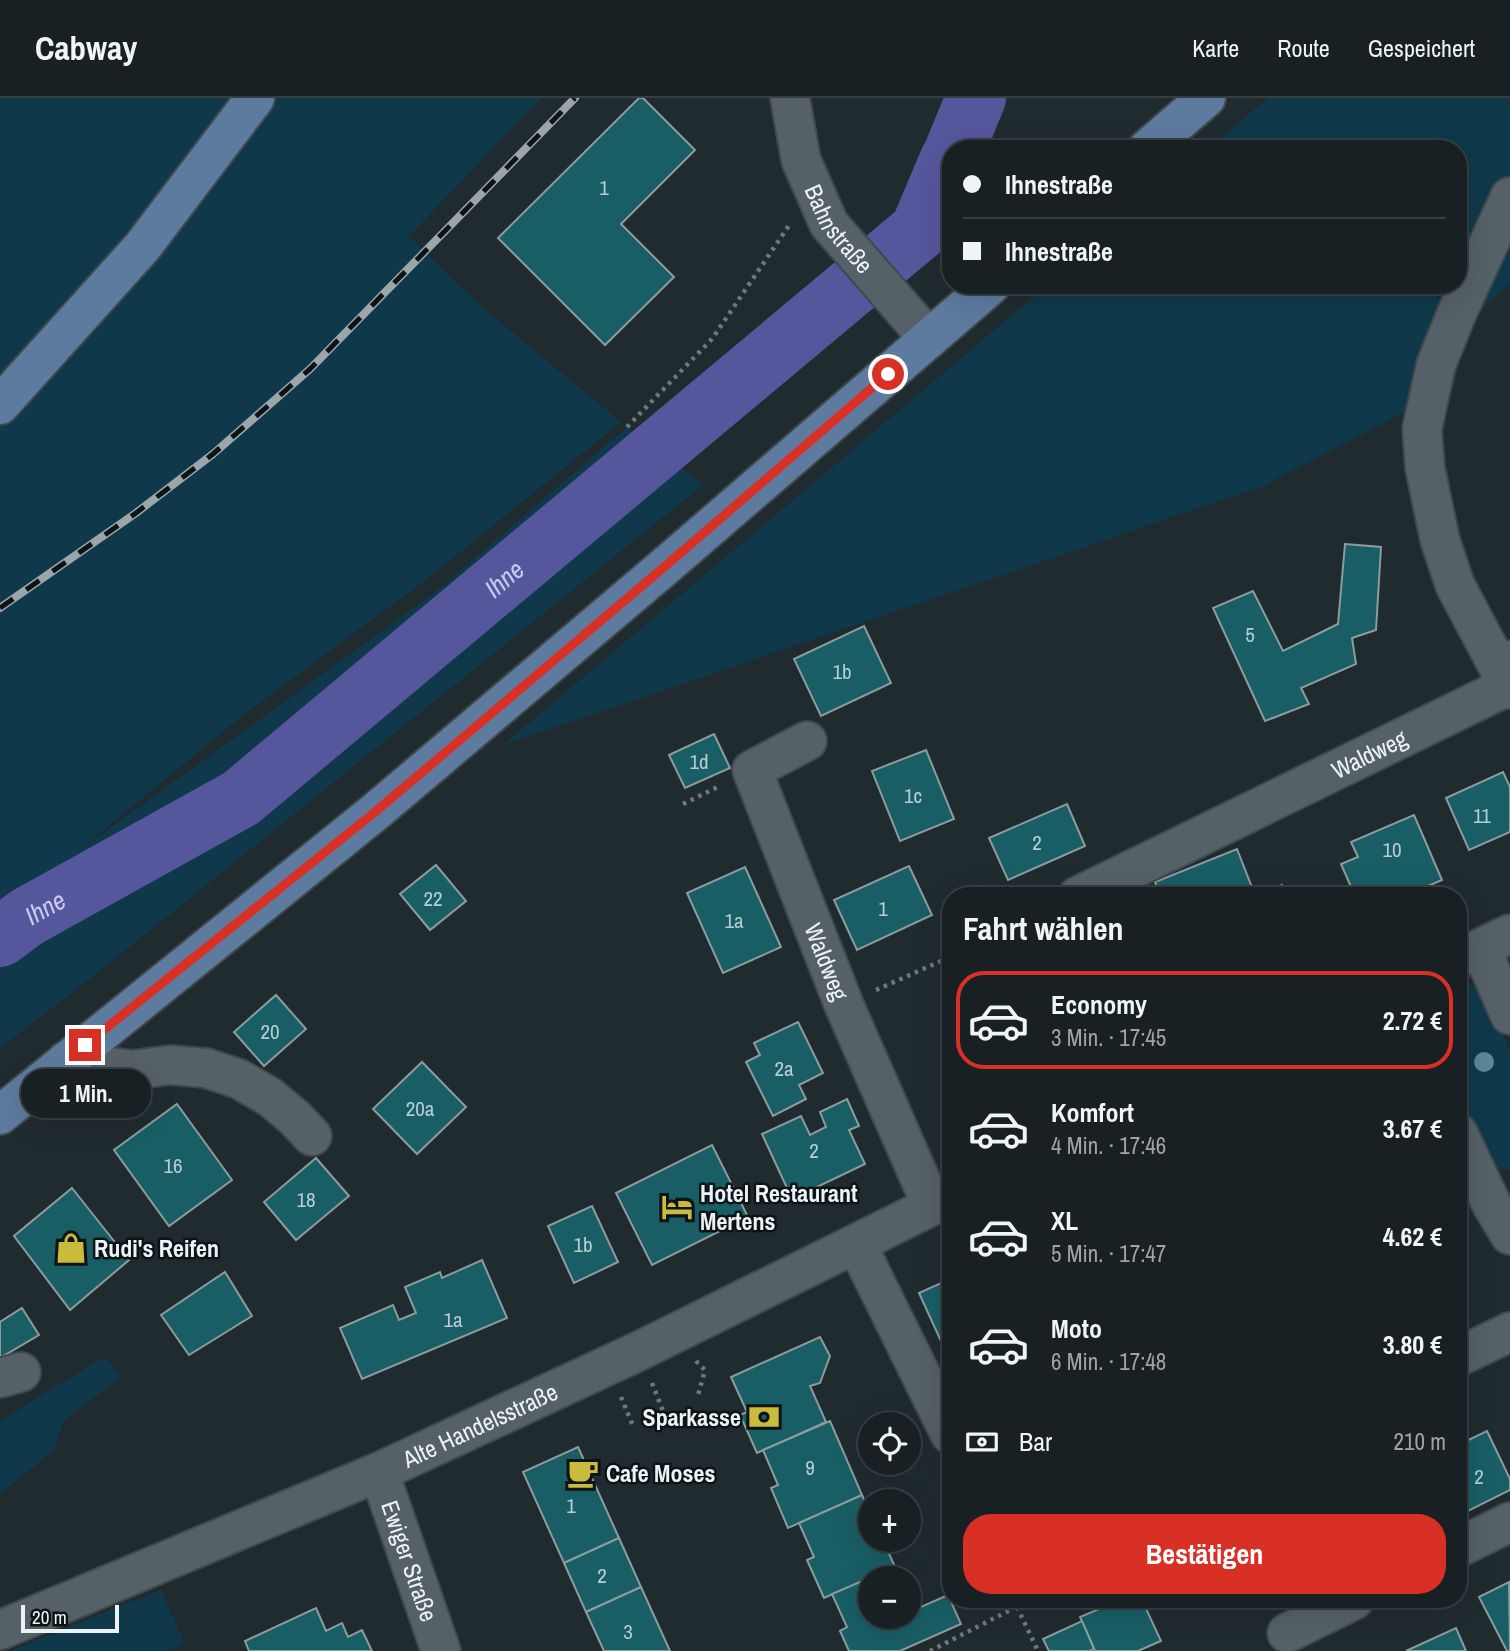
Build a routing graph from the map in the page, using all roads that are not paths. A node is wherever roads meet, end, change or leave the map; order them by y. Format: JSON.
{"nodes":[{"id":1,"x":255,"y":98,"type":"edge"},
{"id":2,"x":790,"y":98,"type":"edge"},
{"id":3,"x":1206,"y":98,"type":"edge"},
{"id":4,"x":1157,"y":140,"type":"edge"},
{"id":5,"x":1510,"y":197,"type":"edge"},
{"id":6,"x":1467,"y":292,"type":"edge"},
{"id":7,"x":980,"y":294,"type":"edge"},
{"id":8,"x":1466,"y":294,"type":"edge"},
{"id":9,"x":929,"y":339,"type":"junction"},
{"id":10,"x":0,"y":405,"type":"edge"},
{"id":11,"x":1509,"y":675,"type":"edge"},
{"id":12,"x":807,"y":741,"type":"dead end"},
{"id":13,"x":1096,"y":887,"type":"edge"},
{"id":14,"x":1483,"y":947,"type":"edge"},
{"id":15,"x":1510,"y":1015,"type":"edge"},
{"id":16,"x":66,"y":1061,"type":"junction"},
{"id":17,"x":0,"y":1115,"type":"edge"},
{"id":18,"x":312,"y":1136,"type":"dead end"},
{"id":19,"x":1467,"y":1158,"type":"edge"},
{"id":20,"x":941,"y":1202,"type":"edge"},
{"id":21,"x":1504,"y":1212,"type":"edge"},
{"id":22,"x":856,"y":1245,"type":"junction"},
{"id":23,"x":1510,"y":1332,"type":"edge"},
{"id":24,"x":1467,"y":1353,"type":"edge"},
{"id":25,"x":942,"y":1418,"type":"edge"},
{"id":26,"x":379,"y":1472,"type":"junction"},
{"id":27,"x":1510,"y":1522,"type":"edge"},
{"id":28,"x":1467,"y":1544,"type":"edge"},
{"id":29,"x":1338,"y":1608,"type":"edge"},
{"id":30,"x":0,"y":1630,"type":"edge"},
{"id":31,"x":1287,"y":1633,"type":"dead end"},
{"id":32,"x":441,"y":1651,"type":"edge"}],
"edges":[{"from":1,"to":10,"type":"main road"},
{"from":2,"to":9,"type":"street","name":"Bahnstraße"},
{"from":3,"to":4,"type":"main road"},
{"from":5,"to":6,"type":"street"},
{"from":7,"to":9,"type":"main road"},
{"from":8,"to":11,"type":"street"},
{"from":9,"to":16,"type":"main road"},
{"from":11,"to":13,"type":"street","name":"Waldweg"},
{"from":12,"to":20,"type":"street","name":"Waldweg"},
{"from":14,"to":15,"type":"street"},
{"from":16,"to":17,"type":"main road"},
{"from":16,"to":18,"type":"street"},
{"from":19,"to":21,"type":"street"},
{"from":20,"to":22,"type":"street","name":"Alte Handelsstraße"},
{"from":22,"to":25,"type":"street"},
{"from":22,"to":26,"type":"street","name":"Alte Handelsstraße"},
{"from":23,"to":24,"type":"street"},
{"from":26,"to":30,"type":"street","name":"Alte Handelsstraße"},
{"from":26,"to":32,"type":"street","name":"Ewiger Straße"},
{"from":27,"to":28,"type":"street"},
{"from":29,"to":31,"type":"street"}]}
